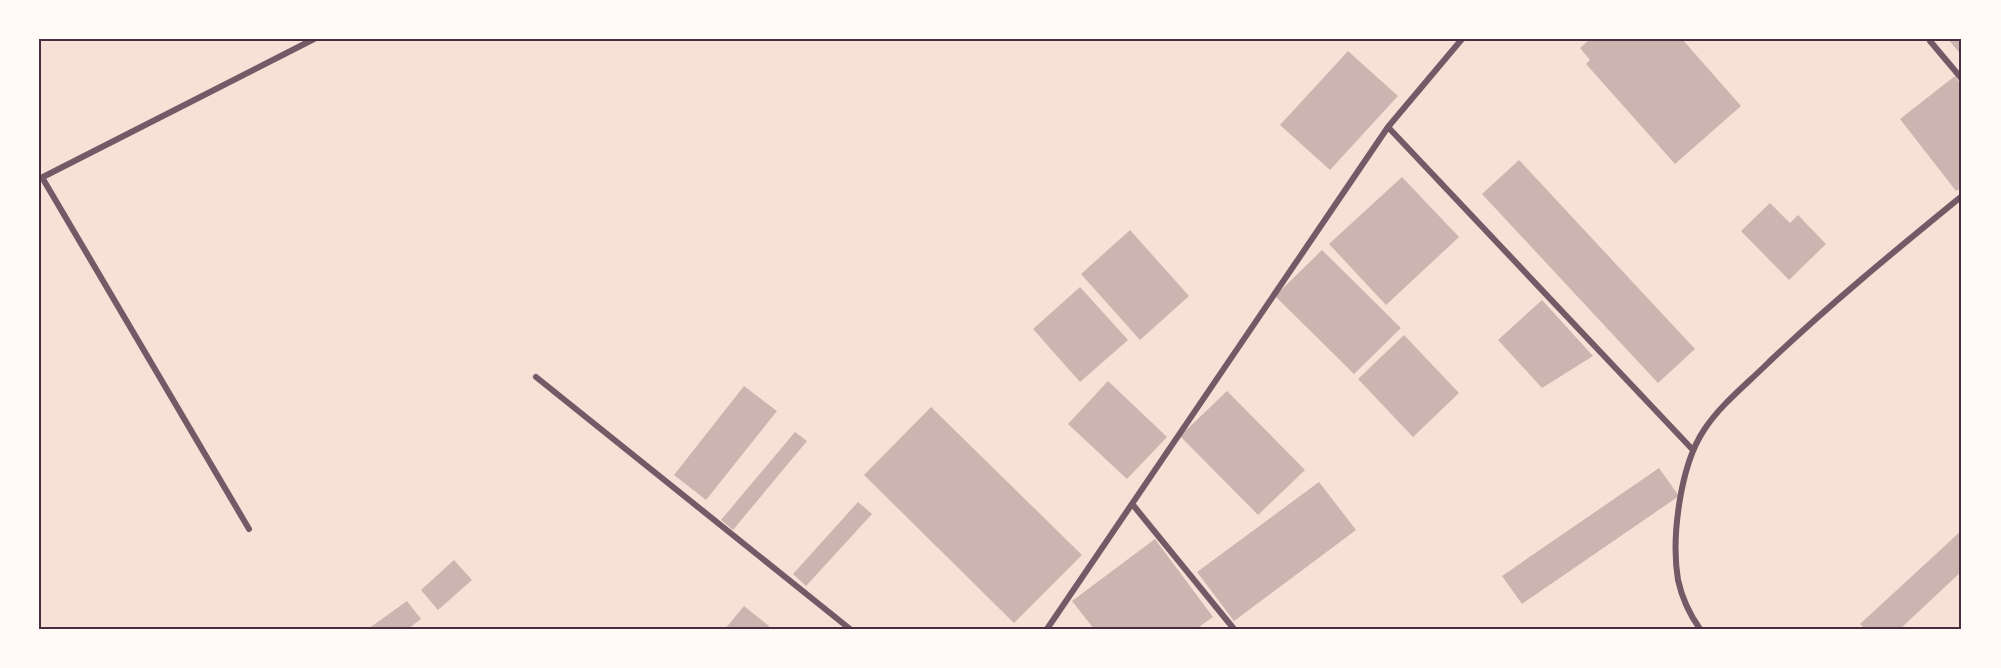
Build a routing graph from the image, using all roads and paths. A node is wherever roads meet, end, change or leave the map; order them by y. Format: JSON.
{"nodes":[{"id":1,"x":314,"y":39,"type":"edge"},
{"id":2,"x":1461,"y":39,"type":"edge"},
{"id":3,"x":1930,"y":41,"type":"dead end"},
{"id":4,"x":1962,"y":79,"type":"edge"},
{"id":5,"x":1388,"y":127,"type":"junction"},
{"id":6,"x":41,"y":179,"type":"edge"},
{"id":7,"x":1962,"y":196,"type":"edge"},
{"id":8,"x":536,"y":376,"type":"dead end"},
{"id":9,"x":1693,"y":450,"type":"junction"},
{"id":10,"x":1133,"y":505,"type":"junction"},
{"id":11,"x":249,"y":529,"type":"dead end"},
{"id":12,"x":850,"y":629,"type":"edge"},
{"id":13,"x":1047,"y":629,"type":"edge"},
{"id":14,"x":1234,"y":629,"type":"edge"},
{"id":15,"x":1701,"y":629,"type":"edge"}],
"edges":[{"from":1,"to":6,"type":"street"},
{"from":2,"to":5,"type":"street"},
{"from":3,"to":4,"type":"street"},
{"from":5,"to":9,"type":"street"},
{"from":5,"to":10,"type":"street"},
{"from":6,"to":11,"type":"street"},
{"from":7,"to":9,"type":"street"},
{"from":8,"to":12,"type":"street"},
{"from":9,"to":15,"type":"street"},
{"from":10,"to":13,"type":"street"},
{"from":10,"to":14,"type":"street"}]}
